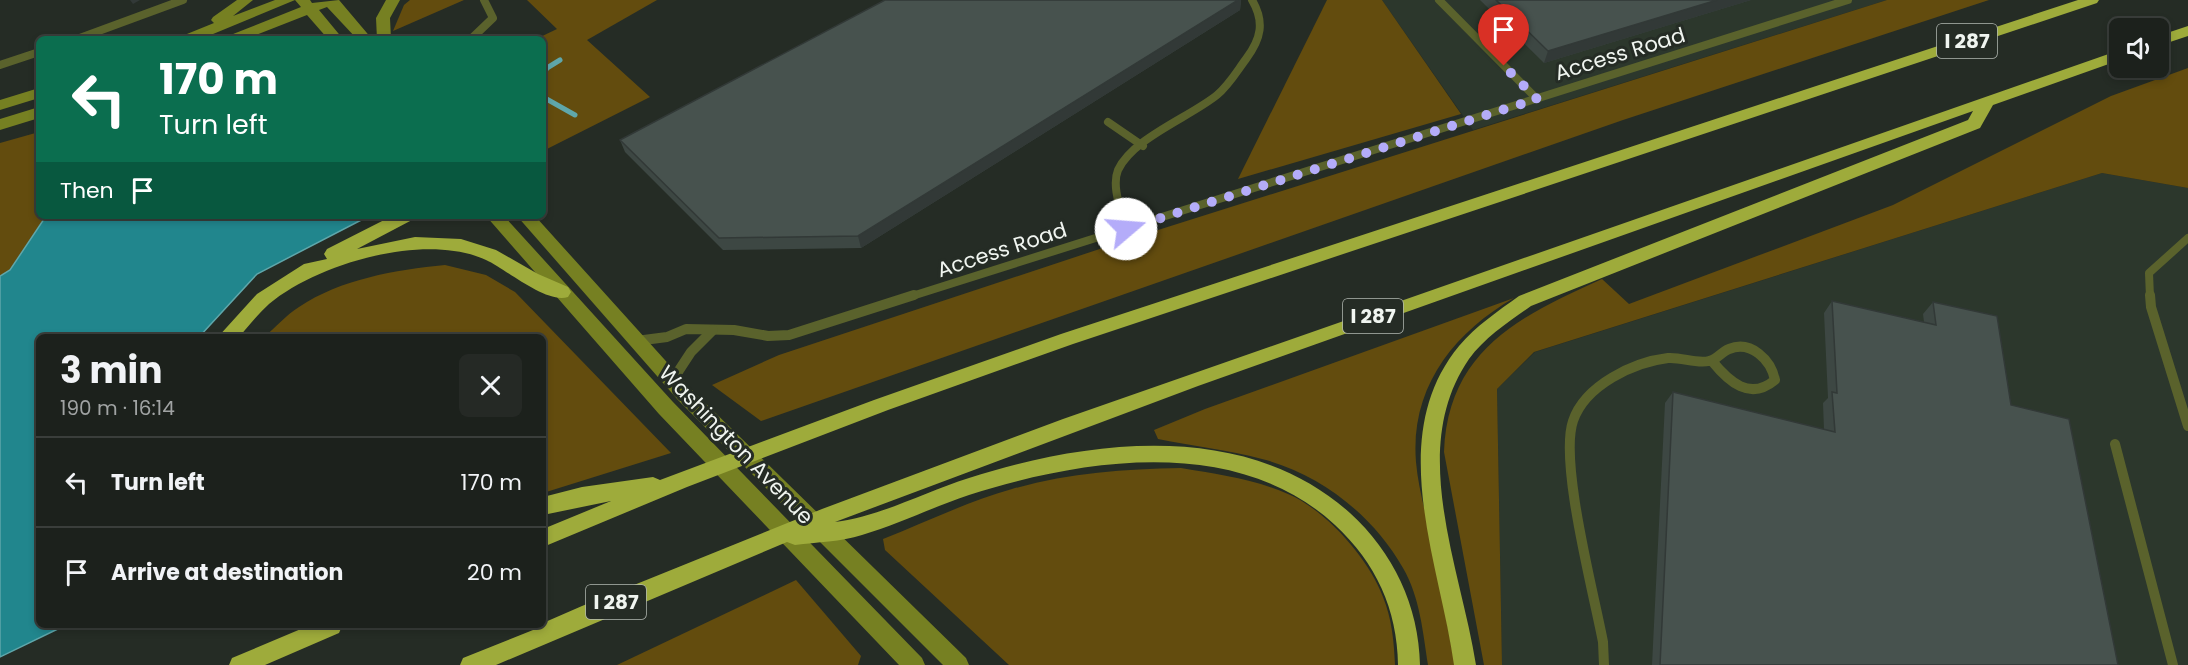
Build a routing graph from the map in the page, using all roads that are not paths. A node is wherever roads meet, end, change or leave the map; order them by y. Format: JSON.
{"nodes":[{"id":1,"x":183,"y":0,"type":"edge"},
{"id":2,"x":246,"y":0,"type":"edge"},
{"id":3,"x":288,"y":0,"type":"edge"},
{"id":4,"x":330,"y":0,"type":"edge"},
{"id":5,"x":393,"y":0,"type":"edge"},
{"id":6,"x":484,"y":0,"type":"edge"},
{"id":7,"x":1252,"y":0,"type":"edge"},
{"id":8,"x":1439,"y":0,"type":"edge"},
{"id":9,"x":1848,"y":0,"type":"edge"},
{"id":10,"x":2092,"y":0,"type":"edge"},
{"id":11,"x":305,"y":4,"type":"edge"},
{"id":12,"x":2188,"y":31,"type":"edge"},
{"id":13,"x":85,"y":36,"type":"edge"},
{"id":14,"x":187,"y":36,"type":"edge"},
{"id":15,"x":195,"y":36,"type":"edge"},
{"id":16,"x":239,"y":36,"type":"edge"},
{"id":17,"x":333,"y":36,"type":"edge"},
{"id":18,"x":362,"y":36,"type":"edge"},
{"id":19,"x":384,"y":36,"type":"edge"},
{"id":20,"x":474,"y":36,"type":"edge"},
{"id":21,"x":2169,"y":37,"type":"edge"},
{"id":22,"x":36,"y":53,"type":"edge"},
{"id":23,"x":2109,"y":59,"type":"edge"},
{"id":24,"x":0,"y":64,"type":"edge"},
{"id":25,"x":36,"y":94,"type":"edge"},
{"id":26,"x":1537,"y":99,"type":"junction"},
{"id":27,"x":1987,"y":101,"type":"junction"},
{"id":28,"x":0,"y":105,"type":"edge"},
{"id":29,"x":36,"y":113,"type":"edge"},
{"id":30,"x":1108,"y":122,"type":"dead end"},
{"id":31,"x":0,"y":125,"type":"edge"},
{"id":32,"x":1143,"y":146,"type":"junction"},
{"id":33,"x":400,"y":219,"type":"edge"},
{"id":34,"x":497,"y":219,"type":"edge"},
{"id":35,"x":528,"y":219,"type":"edge"},
{"id":36,"x":1126,"y":229,"type":"junction"},
{"id":37,"x":2188,"y":238,"type":"edge"},
{"id":38,"x":301,"y":275,"type":"junction"},
{"id":39,"x":562,"y":292,"type":"junction"},
{"id":40,"x":713,"y":330,"type":"junction"},
{"id":41,"x":230,"y":334,"type":"edge"},
{"id":42,"x":636,"y":341,"type":"junction"},
{"id":43,"x":1712,"y":361,"type":"junction"},
{"id":44,"x":679,"y":388,"type":"junction"},
{"id":45,"x":2188,"y":426,"type":"edge"},
{"id":46,"x":2115,"y":444,"type":"dead end"},
{"id":47,"x":680,"y":482,"type":"junction"},
{"id":48,"x":546,"y":505,"type":"edge"},
{"id":49,"x":546,"y":537,"type":"edge"},
{"id":50,"x":763,"y":541,"type":"junction"},
{"id":51,"x":326,"y":628,"type":"edge"},
{"id":52,"x":880,"y":630,"type":"junction"},
{"id":53,"x":240,"y":665,"type":"edge"},
{"id":54,"x":471,"y":665,"type":"edge"},
{"id":55,"x":894,"y":665,"type":"edge"},
{"id":56,"x":914,"y":665,"type":"edge"},
{"id":57,"x":958,"y":665,"type":"edge"},
{"id":58,"x":1409,"y":665,"type":"edge"},
{"id":59,"x":1465,"y":665,"type":"edge"},
{"id":60,"x":1604,"y":665,"type":"edge"},
{"id":61,"x":2173,"y":665,"type":"edge"}],
"edges":[{"from":1,"to":13,"type":"lane"},
{"from":2,"to":14,"type":"main road"},
{"from":3,"to":15,"type":"main road"},
{"from":4,"to":11,"type":"main road"},
{"from":4,"to":18,"type":"main road"},
{"from":5,"to":19,"type":"main road"},
{"from":6,"to":20,"type":"lane"},
{"from":7,"to":32,"type":"lane"},
{"from":8,"to":26,"type":"lane"},
{"from":9,"to":26,"type":"lane","name":"Access Road"},
{"from":10,"to":47,"type":"highway","number":"I 287"},
{"from":11,"to":16,"type":"main road"},
{"from":11,"to":17,"type":"main road"},
{"from":12,"to":21,"type":"highway"},
{"from":22,"to":24,"type":"lane"},
{"from":23,"to":27,"type":"highway","number":"I 287"},
{"from":25,"to":28,"type":"main road"},
{"from":26,"to":36,"type":"lane","name":"Access Road"},
{"from":27,"to":50,"type":"highway","number":"I 287"},
{"from":27,"to":59,"type":"highway"},
{"from":29,"to":31,"type":"main road"},
{"from":30,"to":32,"type":"lane"},
{"from":32,"to":36,"type":"lane"},
{"from":33,"to":38,"type":"highway"},
{"from":34,"to":39,"type":"main road","name":"Washington Avenue"},
{"from":35,"to":42,"type":"main road","name":"Washington Avenue"},
{"from":36,"to":40,"type":"lane","name":"Access Road"},
{"from":37,"to":45,"type":"lane"},
{"from":38,"to":39,"type":"highway"},
{"from":38,"to":41,"type":"highway"},
{"from":39,"to":52,"type":"main road","name":"Washington Avenue"},
{"from":40,"to":42,"type":"lane","name":"Access Road"},
{"from":40,"to":44,"type":"lane"},
{"from":42,"to":44,"type":"main road","name":"Washington Avenue"},
{"from":43,"to":43,"type":"lane"},
{"from":43,"to":60,"type":"lane"},
{"from":44,"to":57,"type":"main road","name":"Washington Avenue"},
{"from":46,"to":61,"type":"lane"},
{"from":47,"to":48,"type":"highway"},
{"from":47,"to":49,"type":"highway","number":"I 287"},
{"from":50,"to":54,"type":"highway","number":"I 287"},
{"from":50,"to":58,"type":"highway"},
{"from":51,"to":53,"type":"highway"},
{"from":52,"to":55,"type":"main road"},
{"from":52,"to":56,"type":"main road","name":"Washington Avenue"}]}
